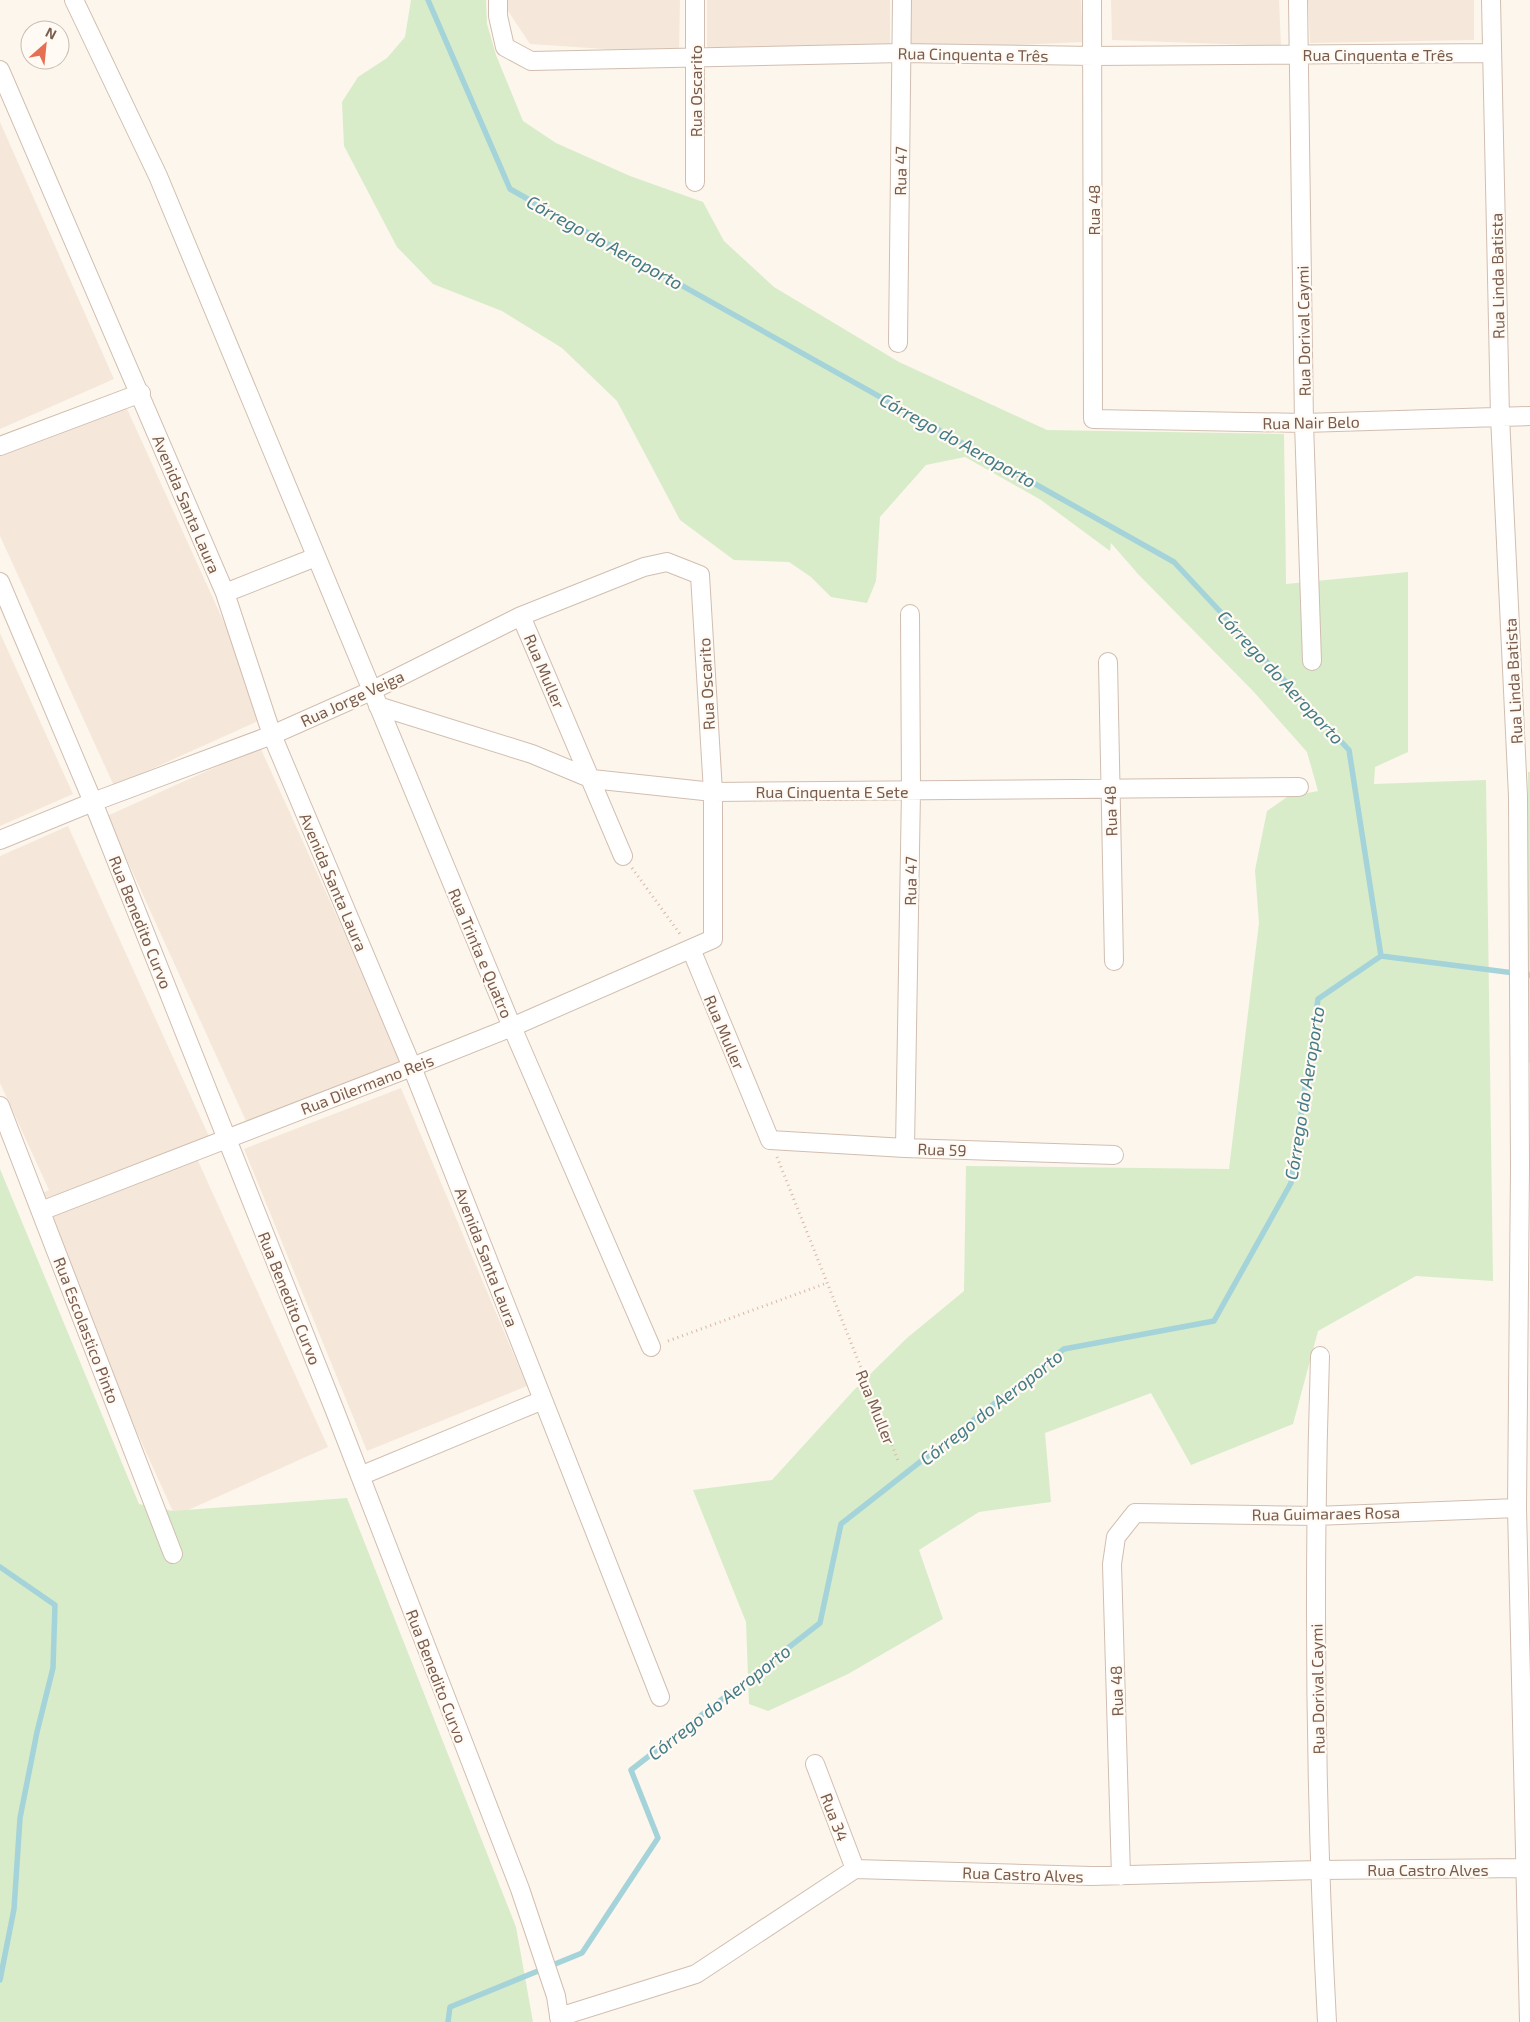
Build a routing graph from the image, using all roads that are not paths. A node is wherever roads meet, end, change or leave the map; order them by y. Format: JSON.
{"nodes":[{"id":1,"x":74,"y":0,"type":"edge"},
{"id":2,"x":498,"y":0,"type":"edge"},
{"id":3,"x":696,"y":0,"type":"edge"},
{"id":4,"x":902,"y":0,"type":"edge"},
{"id":5,"x":1092,"y":0,"type":"edge"},
{"id":6,"x":1298,"y":0,"type":"edge"},
{"id":7,"x":1491,"y":0,"type":"edge"},
{"id":8,"x":902,"y":53,"type":"junction"},
{"id":9,"x":1492,"y":53,"type":"junction"},
{"id":10,"x":1300,"y":54,"type":"junction"},
{"id":11,"x":1093,"y":56,"type":"junction"},
{"id":12,"x":694,"y":59,"type":"junction"},
{"id":13,"x":0,"y":70,"type":"edge"},
{"id":14,"x":5,"y":93,"type":"edge"},
{"id":15,"x":695,"y":182,"type":"dead end"},
{"id":16,"x":898,"y":342,"type":"dead end"},
{"id":17,"x":141,"y":393,"type":"junction"},
{"id":18,"x":1500,"y":416,"type":"junction"},
{"id":19,"x":1530,"y":416,"type":"edge"},
{"id":20,"x":1093,"y":419,"type":"joint"},
{"id":21,"x":1304,"y":423,"type":"junction"},
{"id":22,"x":0,"y":446,"type":"edge"},
{"id":23,"x":316,"y":557,"type":"junction"},
{"id":24,"x":700,"y":576,"type":"joint"},
{"id":25,"x":0,"y":582,"type":"edge"},
{"id":26,"x":225,"y":593,"type":"junction"},
{"id":27,"x":910,"y":614,"type":"dead end"},
{"id":28,"x":521,"y":616,"type":"junction"},
{"id":29,"x":1312,"y":661,"type":"dead end"},
{"id":30,"x":1108,"y":662,"type":"dead end"},
{"id":31,"x":374,"y":698,"type":"junction"},
{"id":32,"x":272,"y":735,"type":"junction"},
{"id":33,"x":592,"y":779,"type":"junction"},
{"id":34,"x":1299,"y":787,"type":"dead end"},
{"id":35,"x":1109,"y":788,"type":"junction"},
{"id":36,"x":911,"y":791,"type":"junction"},
{"id":37,"x":713,"y":792,"type":"junction"},
{"id":38,"x":93,"y":802,"type":"junction"},
{"id":39,"x":0,"y":840,"type":"edge"},
{"id":40,"x":623,"y":856,"type":"road end"},
{"id":41,"x":690,"y":949,"type":"junction"},
{"id":42,"x":1114,"y":961,"type":"dead end"},
{"id":43,"x":512,"y":1027,"type":"junction"},
{"id":44,"x":412,"y":1067,"type":"junction"},
{"id":45,"x":0,"y":1106,"type":"edge"},
{"id":46,"x":226,"y":1138,"type":"junction"},
{"id":47,"x":770,"y":1140,"type":"joint"},
{"id":48,"x":905,"y":1148,"type":"junction"},
{"id":49,"x":1114,"y":1155,"type":"dead end"},
{"id":50,"x":1524,"y":1156,"type":"edge"},
{"id":51,"x":41,"y":1211,"type":"junction"},
{"id":52,"x":651,"y":1347,"type":"road end"},
{"id":53,"x":1320,"y":1356,"type":"dead end"},
{"id":54,"x":543,"y":1400,"type":"junction"},
{"id":55,"x":360,"y":1476,"type":"junction"},
{"id":56,"x":1517,"y":1508,"type":"junction"},
{"id":57,"x":1134,"y":1513,"type":"joint"},
{"id":58,"x":1315,"y":1516,"type":"junction"},
{"id":59,"x":173,"y":1554,"type":"dead end"},
{"id":60,"x":660,"y":1697,"type":"dead end"},
{"id":61,"x":815,"y":1764,"type":"dead end"},
{"id":62,"x":1525,"y":1868,"type":"junction"},
{"id":63,"x":855,"y":1869,"type":"junction"},
{"id":64,"x":1319,"y":1870,"type":"junction"},
{"id":65,"x":1121,"y":1876,"type":"junction"},
{"id":66,"x":560,"y":2020,"type":"edge"},
{"id":67,"x":1327,"y":2022,"type":"edge"},
{"id":68,"x":1528,"y":2022,"type":"edge"}],
"edges":[{"from":1,"to":23,"type":"street","name":"Rua Trinta e Quatro"},
{"from":2,"to":12,"type":"street","name":"Rua Cinquenta e Três"},
{"from":3,"to":12,"type":"street","name":"Rua Oscarito"},
{"from":4,"to":8,"type":"street","name":"Rua 47"},
{"from":5,"to":11,"type":"street","name":"Rua 48"},
{"from":6,"to":10,"type":"street","name":"Rua Dorival Caymi"},
{"from":7,"to":9,"type":"street","name":"Rua Linda Batista"},
{"from":8,"to":11,"type":"street","name":"Rua Cinquenta e Três"},
{"from":8,"to":12,"type":"street","name":"Rua Cinquenta e Três"},
{"from":8,"to":16,"type":"street","name":"Rua 47"},
{"from":9,"to":10,"type":"street","name":"Rua Cinquenta e Três"},
{"from":9,"to":18,"type":"street","name":"Rua Linda Batista"},
{"from":10,"to":11,"type":"street","name":"Rua Cinquenta e Três"},
{"from":10,"to":21,"type":"street","name":"Rua Dorival Caymi"},
{"from":11,"to":20,"type":"street","name":"Rua 48"},
{"from":12,"to":15,"type":"street","name":"Rua Oscarito"},
{"from":13,"to":14,"type":"street","name":"Avenida Santa Laura"},
{"from":14,"to":17,"type":"street","name":"Avenida Santa Laura"},
{"from":17,"to":22,"type":"street"},
{"from":17,"to":26,"type":"street","name":"Avenida Santa Laura"},
{"from":18,"to":19,"type":"street","name":"Rua Nair Belo"},
{"from":18,"to":21,"type":"street","name":"Rua Nair Belo"},
{"from":18,"to":50,"type":"street","name":"Rua Linda Batista"},
{"from":20,"to":21,"type":"street","name":"Rua Nair Belo"},
{"from":21,"to":29,"type":"street","name":"Rua Dorival Caymi"},
{"from":23,"to":26,"type":"street"},
{"from":23,"to":31,"type":"street","name":"Rua Trinta e Quatro"},
{"from":24,"to":28,"type":"street","name":"Rua Jorge Veiga"},
{"from":24,"to":37,"type":"street","name":"Rua Oscarito"},
{"from":25,"to":38,"type":"street","name":"Rua Benedito Curvo"},
{"from":26,"to":32,"type":"street","name":"Avenida Santa Laura"},
{"from":27,"to":36,"type":"street","name":"Rua 47"},
{"from":28,"to":31,"type":"street","name":"Rua Jorge Veiga"},
{"from":28,"to":33,"type":"street","name":"Rua Muller"},
{"from":30,"to":35,"type":"street","name":"Rua 48"},
{"from":31,"to":32,"type":"street","name":"Rua Jorge Veiga"},
{"from":31,"to":33,"type":"street","name":"Rua Cinquenta E Sete"},
{"from":31,"to":43,"type":"street","name":"Rua Trinta e Quatro"},
{"from":32,"to":38,"type":"street","name":"Rua Jorge Veiga"},
{"from":32,"to":44,"type":"street","name":"Avenida Santa Laura"},
{"from":33,"to":37,"type":"street","name":"Rua Cinquenta E Sete"},
{"from":33,"to":40,"type":"street","name":"Rua Muller"},
{"from":34,"to":35,"type":"street","name":"Rua Cinquenta E Sete"},
{"from":35,"to":36,"type":"street","name":"Rua Cinquenta E Sete"},
{"from":35,"to":42,"type":"street","name":"Rua 48"},
{"from":36,"to":37,"type":"street","name":"Rua Cinquenta E Sete"},
{"from":36,"to":48,"type":"street","name":"Rua 47"},
{"from":37,"to":41,"type":"street","name":"Rua Oscarito"},
{"from":38,"to":39,"type":"street","name":"Rua Jorge Veiga"},
{"from":38,"to":46,"type":"street","name":"Rua Benedito Curvo"},
{"from":41,"to":43,"type":"street","name":"Rua Dilermano Reis"},
{"from":41,"to":47,"type":"street","name":"Rua Muller"},
{"from":43,"to":44,"type":"street","name":"Rua Dilermano Reis"},
{"from":43,"to":52,"type":"street","name":"Rua Trinta e Quatro"},
{"from":44,"to":46,"type":"street","name":"Rua Dilermano Reis"},
{"from":44,"to":54,"type":"street","name":"Avenida Santa Laura"},
{"from":45,"to":51,"type":"street","name":"Rua Escolastico Pinto"},
{"from":46,"to":51,"type":"street","name":"Rua Dilermano Reis"},
{"from":46,"to":55,"type":"street","name":"Rua Benedito Curvo"},
{"from":47,"to":48,"type":"street","name":"Rua 59"},
{"from":48,"to":49,"type":"street","name":"Rua 59"},
{"from":50,"to":56,"type":"street","name":"Rua Linda Batista"},
{"from":51,"to":59,"type":"street","name":"Rua Escolastico Pinto"},
{"from":53,"to":58,"type":"street","name":"Rua Dorival Caymi"},
{"from":54,"to":55,"type":"street"},
{"from":54,"to":60,"type":"street","name":"Avenida Santa Laura"},
{"from":55,"to":66,"type":"street","name":"Rua Benedito Curvo"},
{"from":56,"to":58,"type":"street","name":"Rua Guimaraes Rosa"},
{"from":56,"to":62,"type":"street","name":"Rua Linda Batista"},
{"from":57,"to":58,"type":"street","name":"Rua Guimaraes Rosa"},
{"from":57,"to":65,"type":"street","name":"Rua 48"},
{"from":58,"to":64,"type":"street","name":"Rua Dorival Caymi"},
{"from":61,"to":63,"type":"street","name":"Rua 34"},
{"from":62,"to":64,"type":"street","name":"Rua Castro Alves"},
{"from":62,"to":68,"type":"street","name":"Rua Linda Batista"},
{"from":63,"to":65,"type":"street","name":"Rua Castro Alves"},
{"from":63,"to":66,"type":"street"},
{"from":64,"to":65,"type":"street","name":"Rua Castro Alves"},
{"from":64,"to":67,"type":"street","name":"Rua Dorival Caymi"}]}
